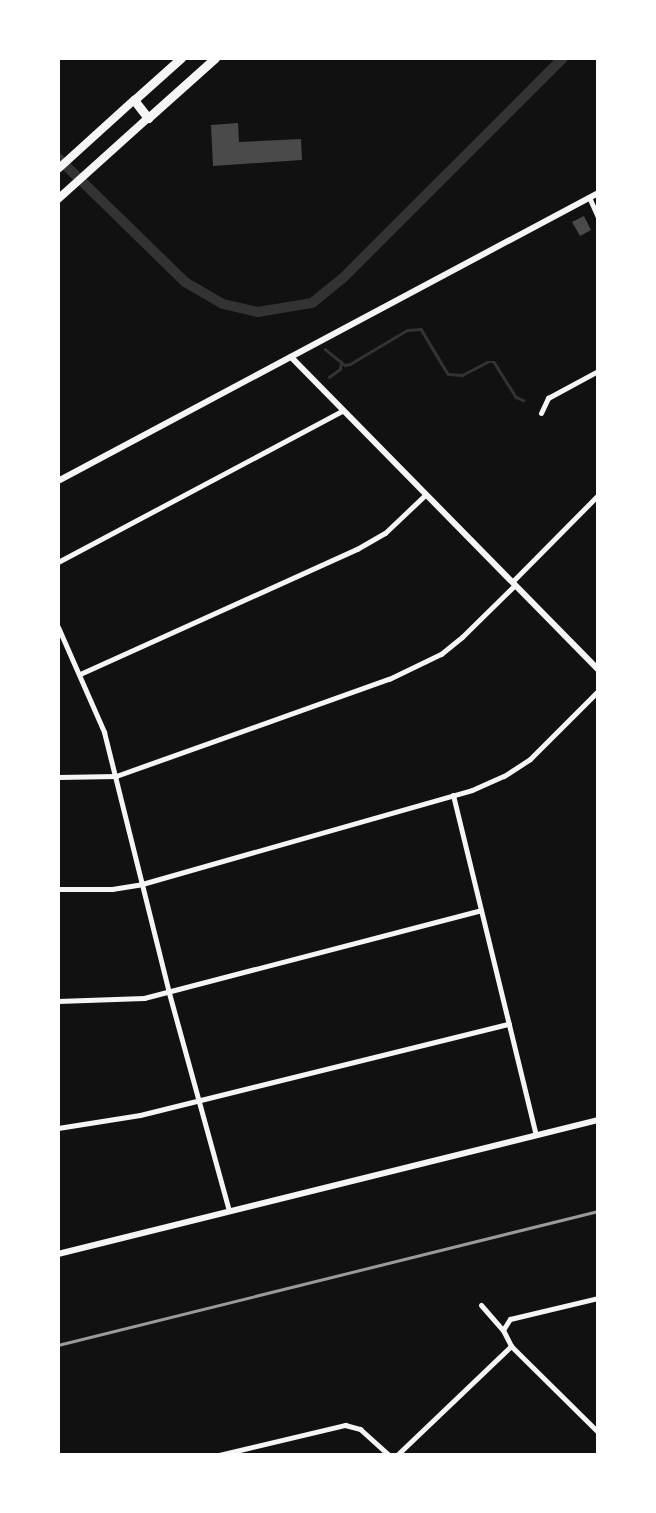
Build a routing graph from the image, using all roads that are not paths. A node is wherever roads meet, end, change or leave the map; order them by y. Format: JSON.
{"nodes":[{"id":1,"x":181,"y":58,"type":"edge"},
{"id":2,"x":215,"y":58,"type":"edge"},
{"id":3,"x":134,"y":100,"type":"junction"},
{"id":4,"x":148,"y":118,"type":"junction"},
{"id":5,"x":58,"y":169,"type":"edge"},
{"id":6,"x":598,"y":192,"type":"edge"},
{"id":7,"x":589,"y":197,"type":"junction"},
{"id":8,"x":58,"y":200,"type":"edge"},
{"id":9,"x":598,"y":217,"type":"edge"},
{"id":10,"x":291,"y":357,"type":"junction"},
{"id":11,"x":598,"y":371,"type":"edge"},
{"id":12,"x":342,"y":411,"type":"junction"},
{"id":13,"x":541,"y":413,"type":"dead end"},
{"id":14,"x":58,"y":481,"type":"edge"},
{"id":15,"x":425,"y":495,"type":"junction"},
{"id":16,"x":598,"y":495,"type":"edge"},
{"id":17,"x":58,"y":562,"type":"edge"},
{"id":18,"x":514,"y":584,"type":"junction"},
{"id":19,"x":58,"y":627,"type":"edge"},
{"id":20,"x":598,"y":669,"type":"edge"},
{"id":21,"x":80,"y":674,"type":"junction"},
{"id":22,"x":598,"y":691,"type":"edge"},
{"id":23,"x":116,"y":776,"type":"junction"},
{"id":24,"x":58,"y":777,"type":"edge"},
{"id":25,"x":453,"y":795,"type":"junction"},
{"id":26,"x":142,"y":884,"type":"junction"},
{"id":27,"x":58,"y":889,"type":"edge"},
{"id":28,"x":481,"y":910,"type":"junction"},
{"id":29,"x":169,"y":993,"type":"junction"},
{"id":30,"x":58,"y":1001,"type":"edge"},
{"id":31,"x":509,"y":1024,"type":"junction"},
{"id":32,"x":198,"y":1101,"type":"junction"},
{"id":33,"x":598,"y":1120,"type":"edge"},
{"id":34,"x":58,"y":1128,"type":"edge"},
{"id":35,"x":536,"y":1135,"type":"junction"},
{"id":36,"x":229,"y":1212,"type":"junction"},
{"id":37,"x":58,"y":1254,"type":"edge"},
{"id":38,"x":598,"y":1298,"type":"edge"},
{"id":39,"x":481,"y":1305,"type":"dead end"},
{"id":40,"x":503,"y":1330,"type":"junction"},
{"id":41,"x":511,"y":1346,"type":"junction"},
{"id":42,"x":598,"y":1432,"type":"edge"},
{"id":43,"x":219,"y":1455,"type":"edge"},
{"id":44,"x":389,"y":1455,"type":"edge"},
{"id":45,"x":397,"y":1455,"type":"edge"}],
"edges":[{"from":1,"to":3,"type":"highway"},
{"from":2,"to":4,"type":"highway"},
{"from":3,"to":4,"type":"highway"},
{"from":3,"to":5,"type":"highway"},
{"from":4,"to":8,"type":"highway"},
{"from":6,"to":7,"type":"street"},
{"from":7,"to":9,"type":"street"},
{"from":7,"to":10,"type":"street"},
{"from":10,"to":12,"type":"street"},
{"from":10,"to":14,"type":"street"},
{"from":11,"to":13,"type":"street"},
{"from":12,"to":15,"type":"street"},
{"from":12,"to":17,"type":"street"},
{"from":15,"to":18,"type":"street"},
{"from":15,"to":21,"type":"street"},
{"from":16,"to":18,"type":"street"},
{"from":18,"to":20,"type":"street"},
{"from":18,"to":23,"type":"street"},
{"from":19,"to":21,"type":"street"},
{"from":21,"to":23,"type":"street"},
{"from":22,"to":25,"type":"street"},
{"from":23,"to":24,"type":"street"},
{"from":23,"to":26,"type":"street"},
{"from":25,"to":26,"type":"street"},
{"from":25,"to":28,"type":"street"},
{"from":26,"to":27,"type":"street"},
{"from":26,"to":29,"type":"street"},
{"from":28,"to":29,"type":"street"},
{"from":28,"to":31,"type":"street"},
{"from":29,"to":30,"type":"street"},
{"from":29,"to":32,"type":"street"},
{"from":31,"to":32,"type":"street"},
{"from":31,"to":35,"type":"street"},
{"from":32,"to":34,"type":"street"},
{"from":32,"to":36,"type":"street"},
{"from":33,"to":35,"type":"street"},
{"from":35,"to":36,"type":"street"},
{"from":36,"to":37,"type":"street"},
{"from":38,"to":40,"type":"street"},
{"from":39,"to":40,"type":"street"},
{"from":40,"to":41,"type":"street"},
{"from":41,"to":42,"type":"street"},
{"from":41,"to":45,"type":"street"},
{"from":43,"to":44,"type":"street"}]}
